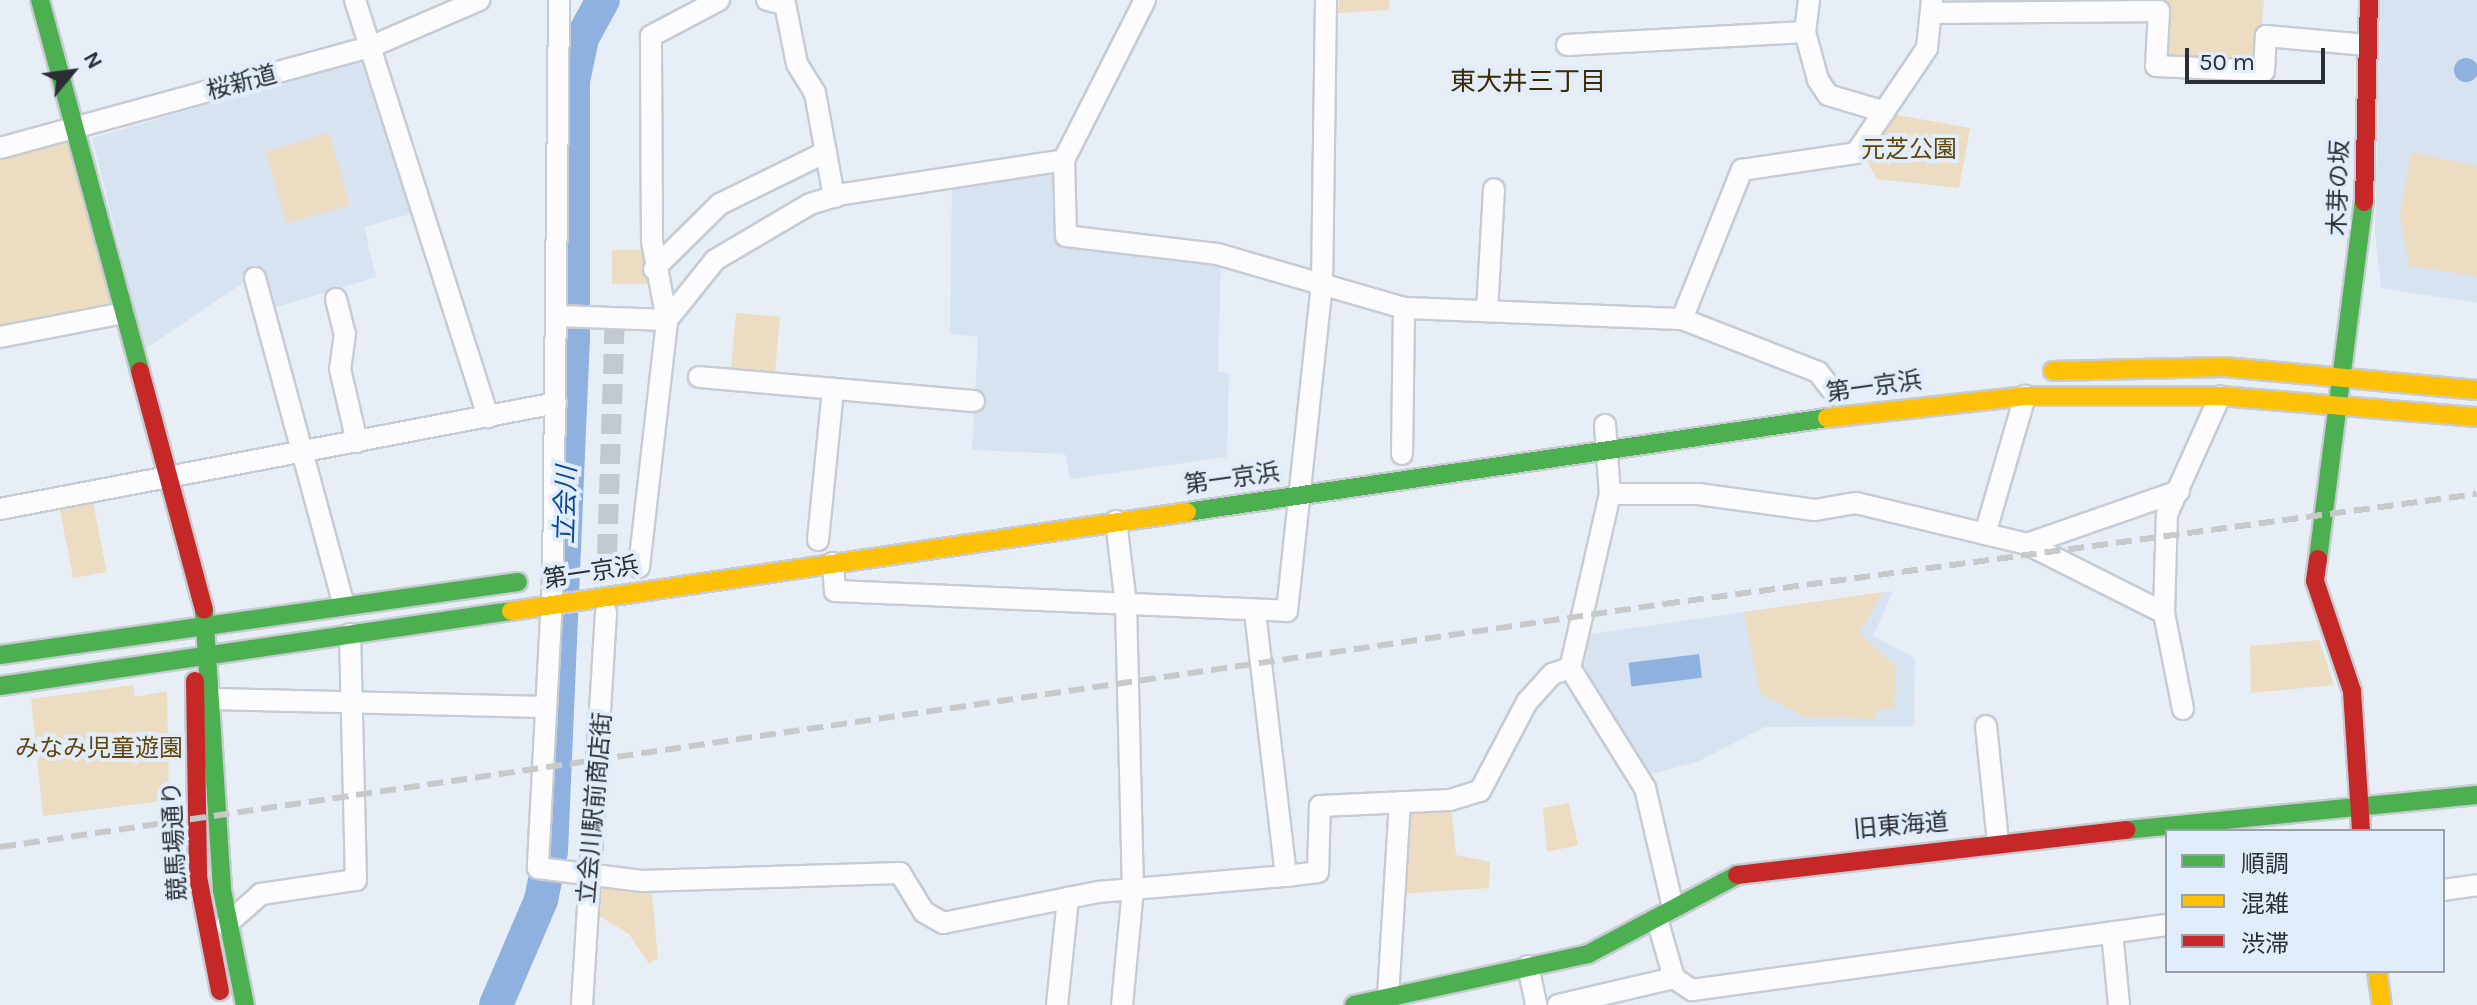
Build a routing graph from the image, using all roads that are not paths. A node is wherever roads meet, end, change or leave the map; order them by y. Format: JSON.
{"nodes":[{"id":1,"x":42,"y":0,"type":"edge"},
{"id":2,"x":355,"y":0,"type":"edge"},
{"id":3,"x":479,"y":0,"type":"edge"},
{"id":4,"x":559,"y":0,"type":"edge"},
{"id":5,"x":719,"y":0,"type":"edge"},
{"id":6,"x":767,"y":0,"type":"edge"},
{"id":7,"x":1145,"y":0,"type":"edge"},
{"id":8,"x":1326,"y":0,"type":"edge"},
{"id":9,"x":1809,"y":0,"type":"edge"},
{"id":10,"x":2369,"y":0,"type":"edge"},
{"id":11,"x":1932,"y":6,"type":"edge"},
{"id":12,"x":1805,"y":32,"type":"junction"},
{"id":13,"x":1567,"y":45,"type":"dead end"},
{"id":14,"x":2367,"y":45,"type":"junction"},
{"id":15,"x":370,"y":47,"type":"junction"},
{"id":16,"x":1885,"y":112,"type":"junction"},
{"id":17,"x":74,"y":129,"type":"junction"},
{"id":18,"x":0,"y":148,"type":"edge"},
{"id":19,"x":826,"y":152,"type":"junction"},
{"id":20,"x":1064,"y":160,"type":"junction"},
{"id":21,"x":1494,"y":189,"type":"dead end"},
{"id":22,"x":834,"y":197,"type":"junction"},
{"id":23,"x":654,"y":269,"type":"junction"},
{"id":24,"x":255,"y":278,"type":"dead end"},
{"id":25,"x":1322,"y":286,"type":"junction"},
{"id":26,"x":336,"y":299,"type":"dead end"},
{"id":27,"x":1404,"y":308,"type":"junction"},
{"id":28,"x":1487,"y":311,"type":"junction"},
{"id":29,"x":124,"y":313,"type":"junction"},
{"id":30,"x":562,"y":317,"type":"junction"},
{"id":31,"x":1682,"y":319,"type":"junction"},
{"id":32,"x":667,"y":320,"type":"junction"},
{"id":33,"x":0,"y":337,"type":"edge"},
{"id":34,"x":2028,"y":372,"type":"dead end"},
{"id":35,"x":2340,"y":376,"type":"junction"},
{"id":36,"x":699,"y":377,"type":"dead end"},
{"id":37,"x":833,"y":389,"type":"junction"},
{"id":38,"x":1863,"y":390,"type":"dead end"},
{"id":39,"x":2477,"y":390,"type":"edge"},
{"id":40,"x":1836,"y":395,"type":"junction"},
{"id":41,"x":2025,"y":396,"type":"junction"},
{"id":42,"x":2220,"y":396,"type":"junction"},
{"id":43,"x":1806,"y":398,"type":"dead end"},
{"id":44,"x":974,"y":401,"type":"dead end"},
{"id":45,"x":556,"y":403,"type":"junction"},
{"id":46,"x":2335,"y":403,"type":"junction"},
{"id":47,"x":488,"y":417,"type":"junction"},
{"id":48,"x":2477,"y":417,"type":"edge"},
{"id":49,"x":1630,"y":421,"type":"dead end"},
{"id":50,"x":1605,"y":425,"type":"junction"},
{"id":51,"x":1583,"y":428,"type":"dead end"},
{"id":52,"x":357,"y":442,"type":"junction"},
{"id":53,"x":1608,"y":450,"type":"junction"},
{"id":54,"x":303,"y":452,"type":"junction"},
{"id":55,"x":1402,"y":454,"type":"dead end"},
{"id":56,"x":1327,"y":465,"type":"dead end"},
{"id":57,"x":1290,"y":470,"type":"junction"},
{"id":58,"x":169,"y":475,"type":"junction"},
{"id":59,"x":2179,"y":491,"type":"junction"},
{"id":60,"x":1297,"y":494,"type":"junction"},
{"id":61,"x":1610,"y":494,"type":"junction"},
{"id":62,"x":0,"y":509,"type":"edge"},
{"id":63,"x":1116,"y":521,"type":"junction"},
{"id":64,"x":1985,"y":534,"type":"junction"},
{"id":65,"x":819,"y":540,"type":"dead end"},
{"id":66,"x":2027,"y":544,"type":"junction"},
{"id":67,"x":669,"y":562,"type":"dead end"},
{"id":68,"x":833,"y":563,"type":"junction"},
{"id":69,"x":631,"y":568,"type":"joint"},
{"id":70,"x":561,"y":577,"type":"junction"},
{"id":71,"x":554,"y":602,"type":"junction"},
{"id":72,"x":344,"y":605,"type":"junction"},
{"id":73,"x":1126,"y":605,"type":"junction"},
{"id":74,"x":606,"y":612,"type":"dead end"},
{"id":75,"x":1255,"y":612,"type":"junction"},
{"id":76,"x":2164,"y":613,"type":"junction"},
{"id":77,"x":206,"y":625,"type":"junction"},
{"id":78,"x":350,"y":634,"type":"junction"},
{"id":79,"x":0,"y":655,"type":"edge"},
{"id":80,"x":204,"y":657,"type":"junction"},
{"id":81,"x":1570,"y":668,"type":"junction"},
{"id":82,"x":0,"y":686,"type":"edge"},
{"id":83,"x":214,"y":699,"type":"junction"},
{"id":84,"x":352,"y":703,"type":"junction"},
{"id":85,"x":545,"y":707,"type":"junction"},
{"id":86,"x":2183,"y":709,"type":"dead end"},
{"id":87,"x":1986,"y":726,"type":"dead end"},
{"id":88,"x":2477,"y":795,"type":"edge"},
{"id":89,"x":1400,"y":802,"type":"junction"},
{"id":90,"x":2360,"y":808,"type":"junction"},
{"id":91,"x":2361,"y":829,"type":"edge"},
{"id":92,"x":1998,"y":842,"type":"junction"},
{"id":93,"x":1286,"y":876,"type":"junction"},
{"id":94,"x":588,"y":877,"type":"junction"},
{"id":95,"x":2477,"y":885,"type":"edge"},
{"id":96,"x":1133,"y":889,"type":"junction"},
{"id":97,"x":2445,"y":890,"type":"edge"},
{"id":98,"x":1068,"y":898,"type":"junction"},
{"id":99,"x":1665,"y":913,"type":"junction"},
{"id":100,"x":226,"y":925,"type":"junction"},
{"id":101,"x":2165,"y":925,"type":"edge"},
{"id":102,"x":2112,"y":932,"type":"junction"},
{"id":103,"x":1528,"y":966,"type":"junction"},
{"id":104,"x":2377,"y":973,"type":"edge"},
{"id":105,"x":1674,"y":978,"type":"junction"},
{"id":106,"x":1388,"y":997,"type":"junction"},
{"id":107,"x":224,"y":1005,"type":"edge"},
{"id":108,"x":245,"y":1005,"type":"edge"},
{"id":109,"x":582,"y":1005,"type":"edge"},
{"id":110,"x":1057,"y":1005,"type":"edge"},
{"id":111,"x":1122,"y":1005,"type":"edge"},
{"id":112,"x":1354,"y":1005,"type":"edge"},
{"id":113,"x":1536,"y":1005,"type":"edge"},
{"id":114,"x":1558,"y":1005,"type":"edge"},
{"id":115,"x":2119,"y":1005,"type":"edge"},
{"id":116,"x":2382,"y":1005,"type":"edge"}],
"edges":[{"from":1,"to":17,"type":"main road"},
{"from":2,"to":15,"type":"street"},
{"from":3,"to":15,"type":"street","name":"桜新道"},
{"from":4,"to":30,"type":"street"},
{"from":5,"to":23,"type":"street"},
{"from":6,"to":19,"type":"street"},
{"from":7,"to":20,"type":"street"},
{"from":8,"to":25,"type":"street"},
{"from":9,"to":12,"type":"street"},
{"from":10,"to":14,"type":"main road","name":"木芽の坂"},
{"from":11,"to":14,"type":"street"},
{"from":11,"to":16,"type":"street"},
{"from":12,"to":13,"type":"street"},
{"from":12,"to":16,"type":"street"},
{"from":14,"to":35,"type":"main road","name":"木芽の坂"},
{"from":15,"to":17,"type":"street","name":"桜新道"},
{"from":15,"to":47,"type":"street"},
{"from":16,"to":31,"type":"street"},
{"from":17,"to":18,"type":"street","name":"桜新道"},
{"from":17,"to":29,"type":"main road"},
{"from":19,"to":22,"type":"street"},
{"from":19,"to":23,"type":"street"},
{"from":20,"to":22,"type":"street"},
{"from":20,"to":25,"type":"street"},
{"from":21,"to":28,"type":"street"},
{"from":22,"to":32,"type":"street"},
{"from":23,"to":32,"type":"street"},
{"from":24,"to":54,"type":"street"},
{"from":25,"to":27,"type":"street"},
{"from":25,"to":57,"type":"street"},
{"from":26,"to":52,"type":"street"},
{"from":27,"to":28,"type":"street"},
{"from":27,"to":55,"type":"street"},
{"from":28,"to":31,"type":"street"},
{"from":29,"to":33,"type":"street"},
{"from":29,"to":58,"type":"main road"},
{"from":30,"to":32,"type":"street"},
{"from":30,"to":45,"type":"street"},
{"from":31,"to":40,"type":"street"},
{"from":32,"to":69,"type":"street"},
{"from":34,"to":35,"type":"main road"},
{"from":35,"to":39,"type":"main road"},
{"from":35,"to":46,"type":"main road","name":"木芽の坂"},
{"from":36,"to":37,"type":"street"},
{"from":37,"to":44,"type":"street"},
{"from":37,"to":65,"type":"street"},
{"from":38,"to":40,"type":"main road","name":"第一京浜"},
{"from":40,"to":43,"type":"main road","name":"第一京浜"},
{"from":41,"to":42,"type":"main road","name":"第一京浜"},
{"from":41,"to":53,"type":"main road","name":"第一京浜"},
{"from":41,"to":64,"type":"street"},
{"from":42,"to":46,"type":"main road","name":"第一京浜"},
{"from":42,"to":59,"type":"street"},
{"from":45,"to":47,"type":"street"},
{"from":45,"to":70,"type":"street"},
{"from":46,"to":48,"type":"main road","name":"第一京浜"},
{"from":46,"to":90,"type":"main road","name":"木芽の坂"},
{"from":47,"to":52,"type":"street"},
{"from":49,"to":50,"type":"main road"},
{"from":50,"to":51,"type":"main road"},
{"from":50,"to":53,"type":"street"},
{"from":52,"to":54,"type":"street"},
{"from":53,"to":60,"type":"main road","name":"第一京浜"},
{"from":53,"to":61,"type":"street"},
{"from":54,"to":58,"type":"street"},
{"from":54,"to":72,"type":"street"},
{"from":56,"to":57,"type":"main road","name":"第一京浜"},
{"from":57,"to":60,"type":"street"},
{"from":58,"to":62,"type":"street"},
{"from":58,"to":77,"type":"main road"},
{"from":59,"to":66,"type":"street"},
{"from":59,"to":76,"type":"street"},
{"from":60,"to":63,"type":"main road","name":"第一京浜"},
{"from":60,"to":75,"type":"street"},
{"from":61,"to":64,"type":"street"},
{"from":61,"to":81,"type":"street"},
{"from":63,"to":68,"type":"main road","name":"第一京浜"},
{"from":63,"to":73,"type":"street"},
{"from":64,"to":66,"type":"street"},
{"from":66,"to":76,"type":"street"},
{"from":67,"to":69,"type":"main road","name":"第一京浜"},
{"from":68,"to":71,"type":"main road","name":"第一京浜"},
{"from":68,"to":73,"type":"street"},
{"from":70,"to":71,"type":"street"},
{"from":70,"to":72,"type":"main road","name":"第一京浜"},
{"from":71,"to":78,"type":"main road","name":"第一京浜"},
{"from":71,"to":85,"type":"street"},
{"from":72,"to":77,"type":"main road","name":"第一京浜"},
{"from":73,"to":75,"type":"street"},
{"from":73,"to":96,"type":"street"},
{"from":74,"to":94,"type":"street","name":"立会川駅前商店街"},
{"from":75,"to":93,"type":"street"},
{"from":76,"to":86,"type":"street"},
{"from":77,"to":79,"type":"main road","name":"第一京浜"},
{"from":77,"to":80,"type":"main road"},
{"from":78,"to":80,"type":"main road","name":"第一京浜"},
{"from":78,"to":84,"type":"street"},
{"from":80,"to":82,"type":"main road","name":"第一京浜"},
{"from":80,"to":83,"type":"main road","name":"競馬場通り"},
{"from":80,"to":107,"type":"main road","name":"競馬場通り"},
{"from":81,"to":89,"type":"street"},
{"from":81,"to":99,"type":"street"},
{"from":83,"to":84,"type":"street"},
{"from":83,"to":100,"type":"main road","name":"競馬場通り"},
{"from":84,"to":85,"type":"street"},
{"from":84,"to":100,"type":"street"},
{"from":85,"to":94,"type":"street"},
{"from":87,"to":92,"type":"street"},
{"from":88,"to":90,"type":"main road","name":"旧東海道"},
{"from":89,"to":93,"type":"street"},
{"from":89,"to":106,"type":"street"},
{"from":90,"to":91,"type":"main road","name":"木芽の坂"},
{"from":90,"to":92,"type":"main road","name":"旧東海道"},
{"from":92,"to":99,"type":"main road","name":"旧東海道"},
{"from":93,"to":96,"type":"street"},
{"from":94,"to":98,"type":"street"},
{"from":94,"to":109,"type":"street","name":"立会川駅前商店街"},
{"from":95,"to":97,"type":"street"},
{"from":96,"to":98,"type":"street"},
{"from":96,"to":111,"type":"street"},
{"from":98,"to":110,"type":"street"},
{"from":99,"to":103,"type":"main road","name":"旧東海道"},
{"from":99,"to":105,"type":"street"},
{"from":100,"to":108,"type":"main road","name":"競馬場通り"},
{"from":101,"to":102,"type":"street"},
{"from":102,"to":105,"type":"street"},
{"from":102,"to":115,"type":"street"},
{"from":103,"to":106,"type":"main road","name":"旧東海道"},
{"from":103,"to":113,"type":"street"},
{"from":104,"to":116,"type":"main road"},
{"from":105,"to":114,"type":"street"},
{"from":106,"to":112,"type":"main road","name":"旧東海道"}]}
